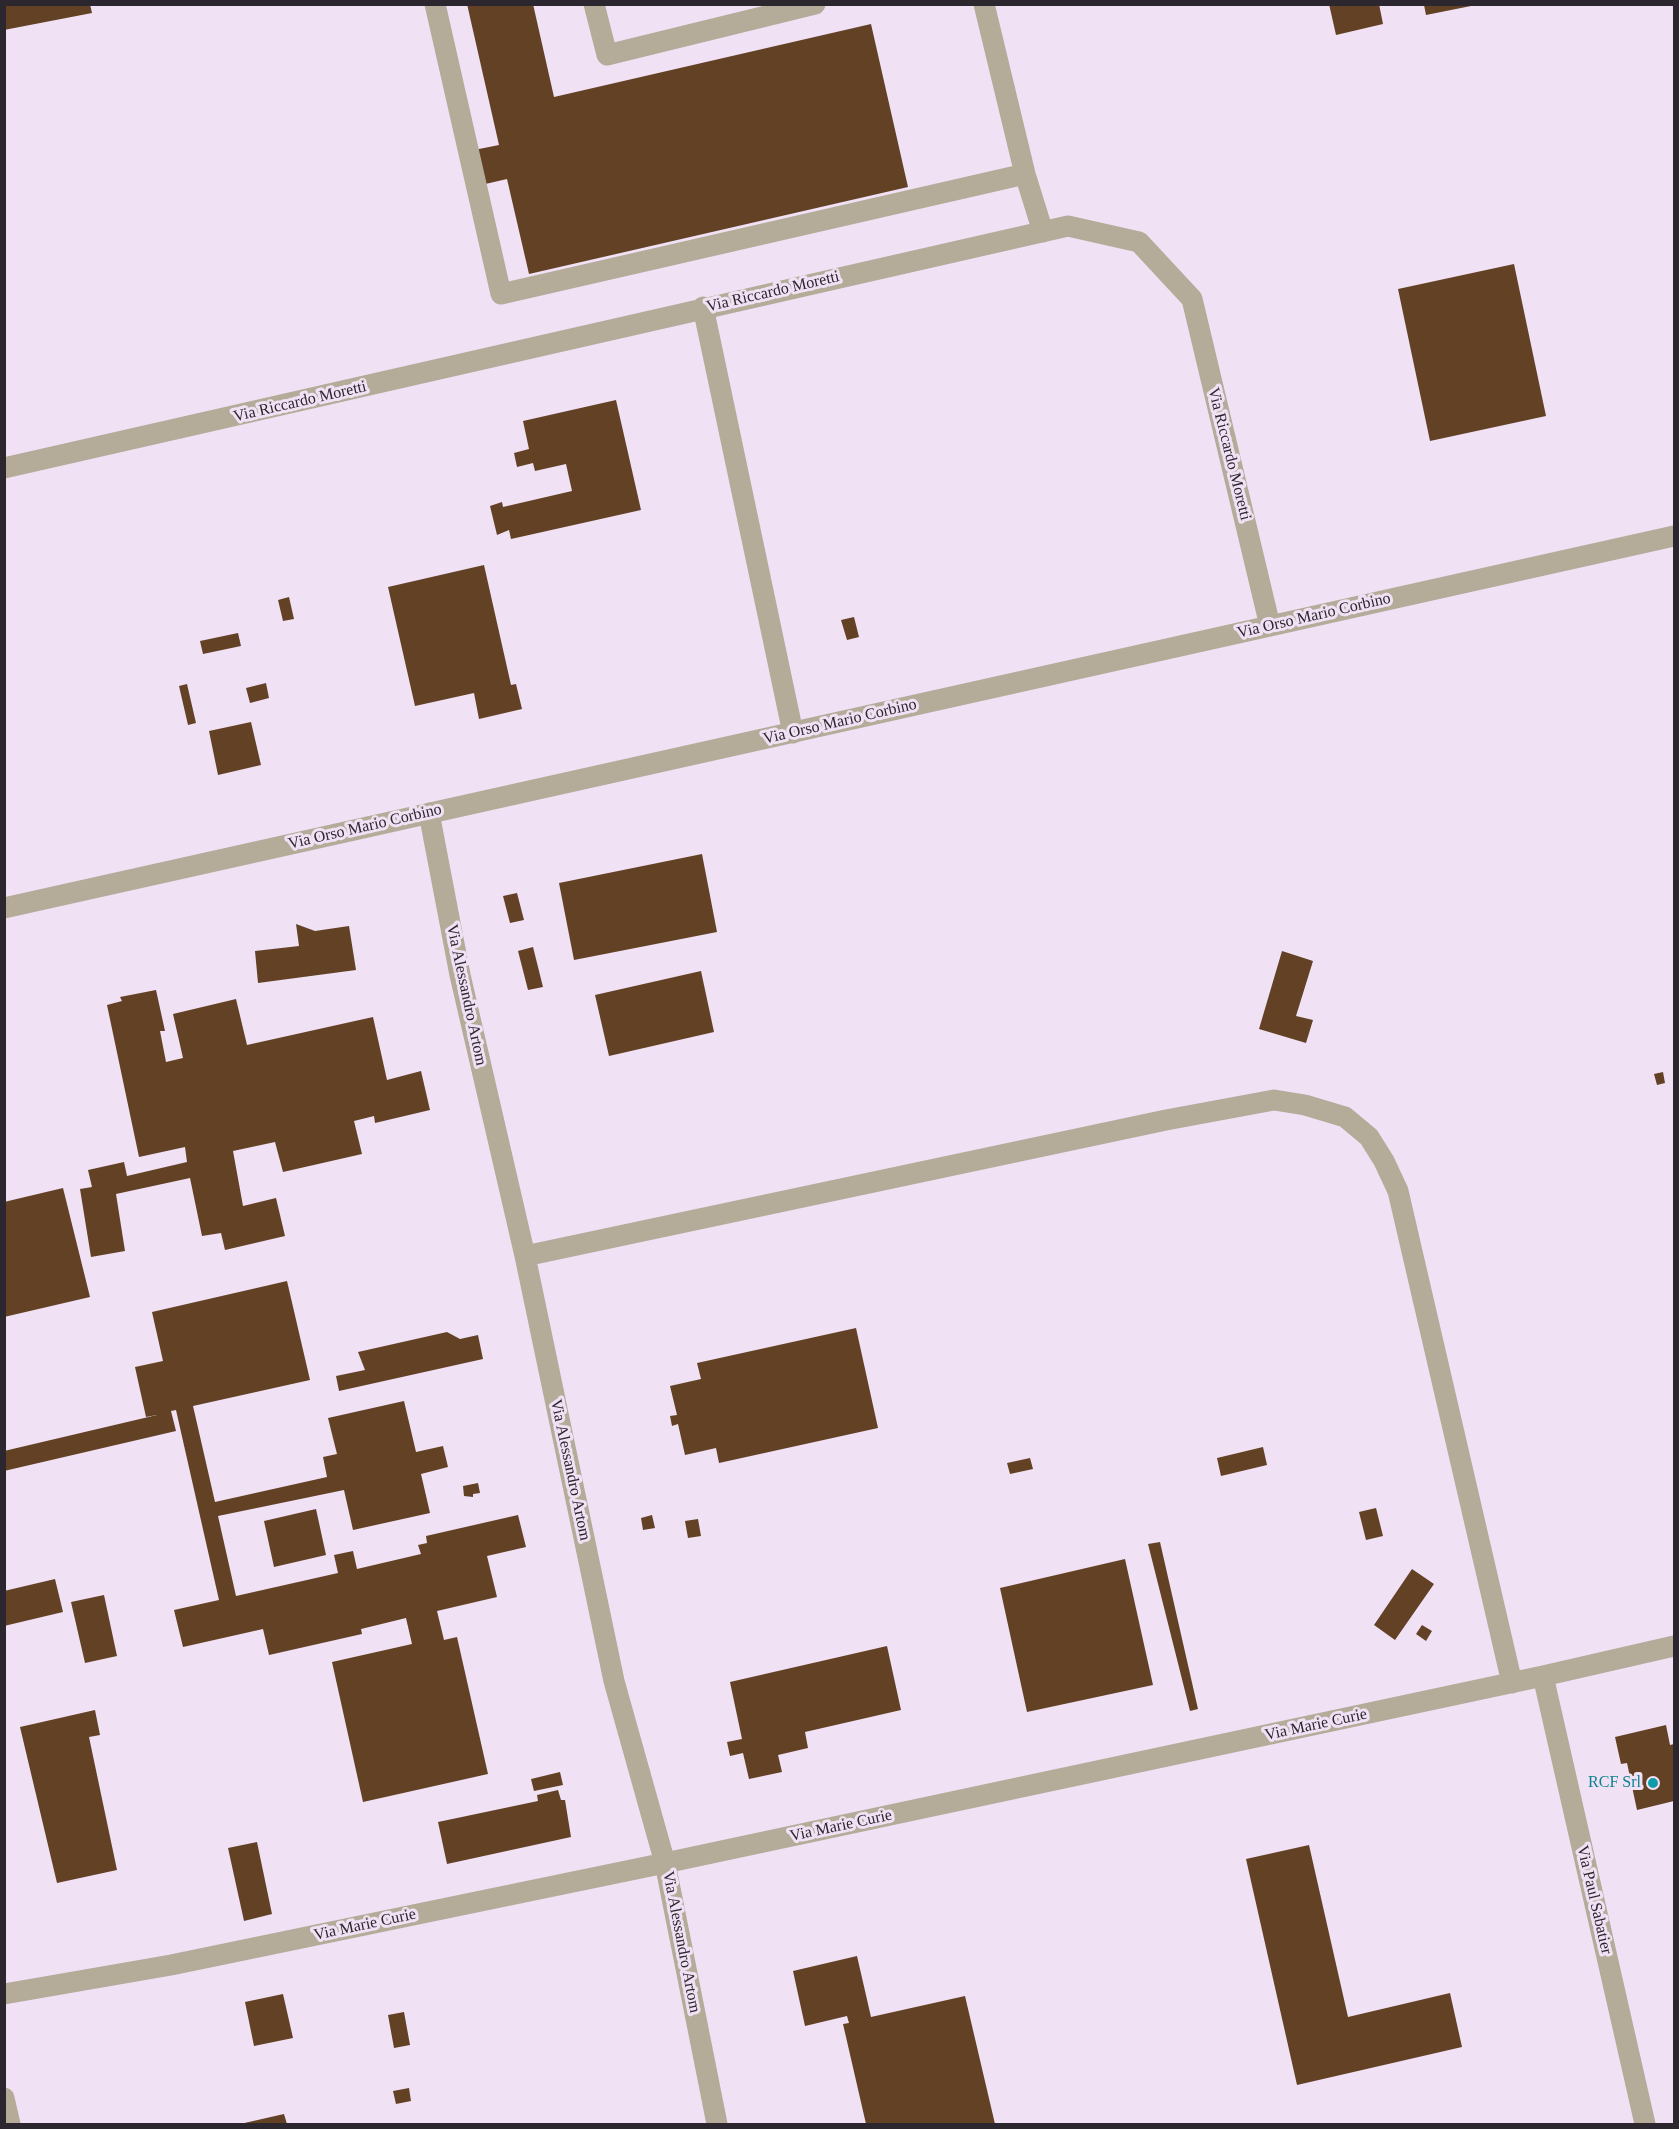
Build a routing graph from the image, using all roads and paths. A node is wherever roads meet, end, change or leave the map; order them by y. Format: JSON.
{"nodes":[{"id":1,"x":435,"y":4,"type":"edge"},
{"id":2,"x":594,"y":4,"type":"edge"},
{"id":3,"x":814,"y":4,"type":"edge"},
{"id":4,"x":984,"y":4,"type":"edge"},
{"id":5,"x":1025,"y":174,"type":"junction"},
{"id":6,"x":1043,"y":232,"type":"junction"},
{"id":7,"x":703,"y":307,"type":"junction"},
{"id":8,"x":4,"y":468,"type":"edge"},
{"id":9,"x":1674,"y":536,"type":"edge"},
{"id":10,"x":1270,"y":626,"type":"junction"},
{"id":11,"x":793,"y":732,"type":"junction"},
{"id":12,"x":429,"y":813,"type":"junction"},
{"id":13,"x":4,"y":908,"type":"edge"},
{"id":14,"x":525,"y":1256,"type":"junction"},
{"id":15,"x":1674,"y":1646,"type":"edge"},
{"id":16,"x":1543,"y":1676,"type":"junction"},
{"id":17,"x":1512,"y":1683,"type":"junction"},
{"id":18,"x":665,"y":1863,"type":"junction"},
{"id":19,"x":4,"y":1994,"type":"edge"},
{"id":20,"x":4,"y":2098,"type":"edge"},
{"id":21,"x":10,"y":2124,"type":"edge"},
{"id":22,"x":717,"y":2124,"type":"edge"},
{"id":23,"x":1645,"y":2124,"type":"edge"}],
"edges":[{"from":1,"to":5,"type":"street"},
{"from":2,"to":3,"type":"street"},
{"from":4,"to":5,"type":"street"},
{"from":5,"to":6,"type":"street"},
{"from":6,"to":7,"type":"street","name":"Via Riccardo Moretti"},
{"from":6,"to":10,"type":"street","name":"Via Riccardo Moretti"},
{"from":7,"to":8,"type":"street","name":"Via Riccardo Moretti"},
{"from":7,"to":11,"type":"street"},
{"from":9,"to":10,"type":"street","name":"Via Orso Mario Corbino"},
{"from":10,"to":11,"type":"street","name":"Via Orso Mario Corbino"},
{"from":11,"to":12,"type":"street","name":"Via Orso Mario Corbino"},
{"from":12,"to":13,"type":"street","name":"Via Orso Mario Corbino"},
{"from":12,"to":14,"type":"street","name":"Via Alessandro Artom"},
{"from":14,"to":17,"type":"street"},
{"from":14,"to":18,"type":"street","name":"Via Alessandro Artom"},
{"from":15,"to":16,"type":"street","name":"Via Marie Curie"},
{"from":16,"to":17,"type":"street","name":"Via Marie Curie"},
{"from":16,"to":23,"type":"street","name":"Via Paul Sabatier"},
{"from":17,"to":18,"type":"street","name":"Via Marie Curie"},
{"from":18,"to":19,"type":"street","name":"Via Marie Curie"},
{"from":18,"to":22,"type":"street","name":"Via Alessandro Artom"},
{"from":20,"to":21,"type":"street"}]}
